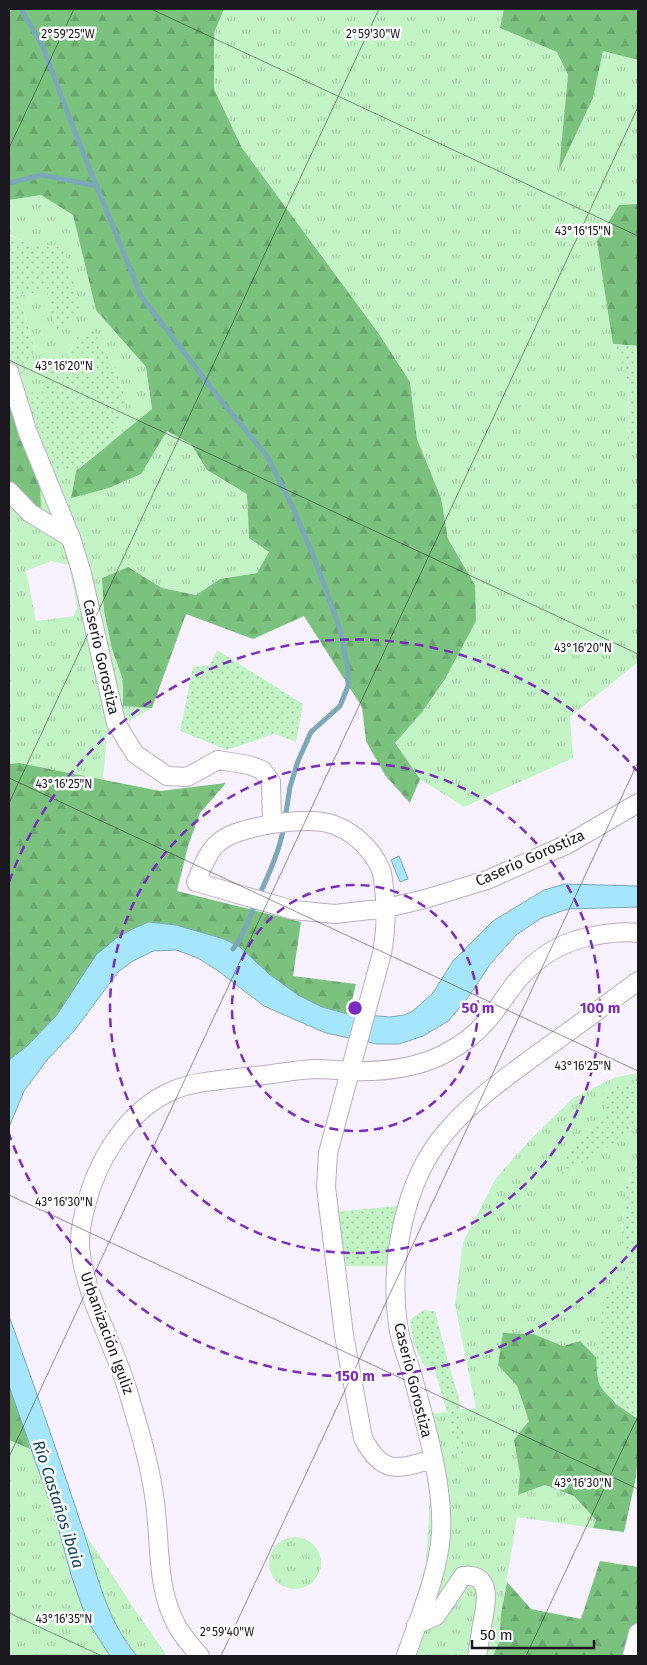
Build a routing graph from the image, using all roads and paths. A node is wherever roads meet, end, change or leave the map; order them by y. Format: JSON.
{"nodes":[{"id":1,"x":9,"y":372,"type":"edge"},
{"id":2,"x":9,"y":491,"type":"edge"},
{"id":3,"x":71,"y":538,"type":"junction"},
{"id":4,"x":638,"y":803,"type":"edge"},
{"id":5,"x":272,"y":824,"type":"junction"},
{"id":6,"x":387,"y":908,"type":"junction"},
{"id":7,"x":638,"y":933,"type":"edge"},
{"id":8,"x":638,"y":981,"type":"edge"},
{"id":9,"x":351,"y":1071,"type":"junction"},
{"id":10,"x":432,"y":1459,"type":"junction"},
{"id":11,"x":416,"y":1625,"type":"junction"},
{"id":12,"x":638,"y":1633,"type":"edge"},
{"id":13,"x":200,"y":1656,"type":"edge"},
{"id":14,"x":406,"y":1656,"type":"edge"},
{"id":15,"x":477,"y":1656,"type":"edge"},
{"id":16,"x":632,"y":1656,"type":"edge"}],
"edges":[{"from":1,"to":3,"type":"street","name":"Caserio Gorostiza"},
{"from":2,"to":3,"type":"street"},
{"from":3,"to":5,"type":"street","name":"Caserio Gorostiza"},
{"from":4,"to":6,"type":"street","name":"Caserio Gorostiza"},
{"from":5,"to":6,"type":"street"},
{"from":5,"to":6,"type":"street","name":"Caserio Gorostiza"},
{"from":6,"to":9,"type":"street"},
{"from":7,"to":9,"type":"street","name":"Urbanización Iguliz"},
{"from":8,"to":10,"type":"street","name":"Caserio Gorostiza"},
{"from":9,"to":10,"type":"street"},
{"from":9,"to":13,"type":"street","name":"Urbanización Iguliz"},
{"from":10,"to":11,"type":"street","name":"Caserio Gorostiza"},
{"from":11,"to":14,"type":"street","name":"Caserio Gorostiza"},
{"from":11,"to":15,"type":"street"},
{"from":12,"to":16,"type":"street"}]}
